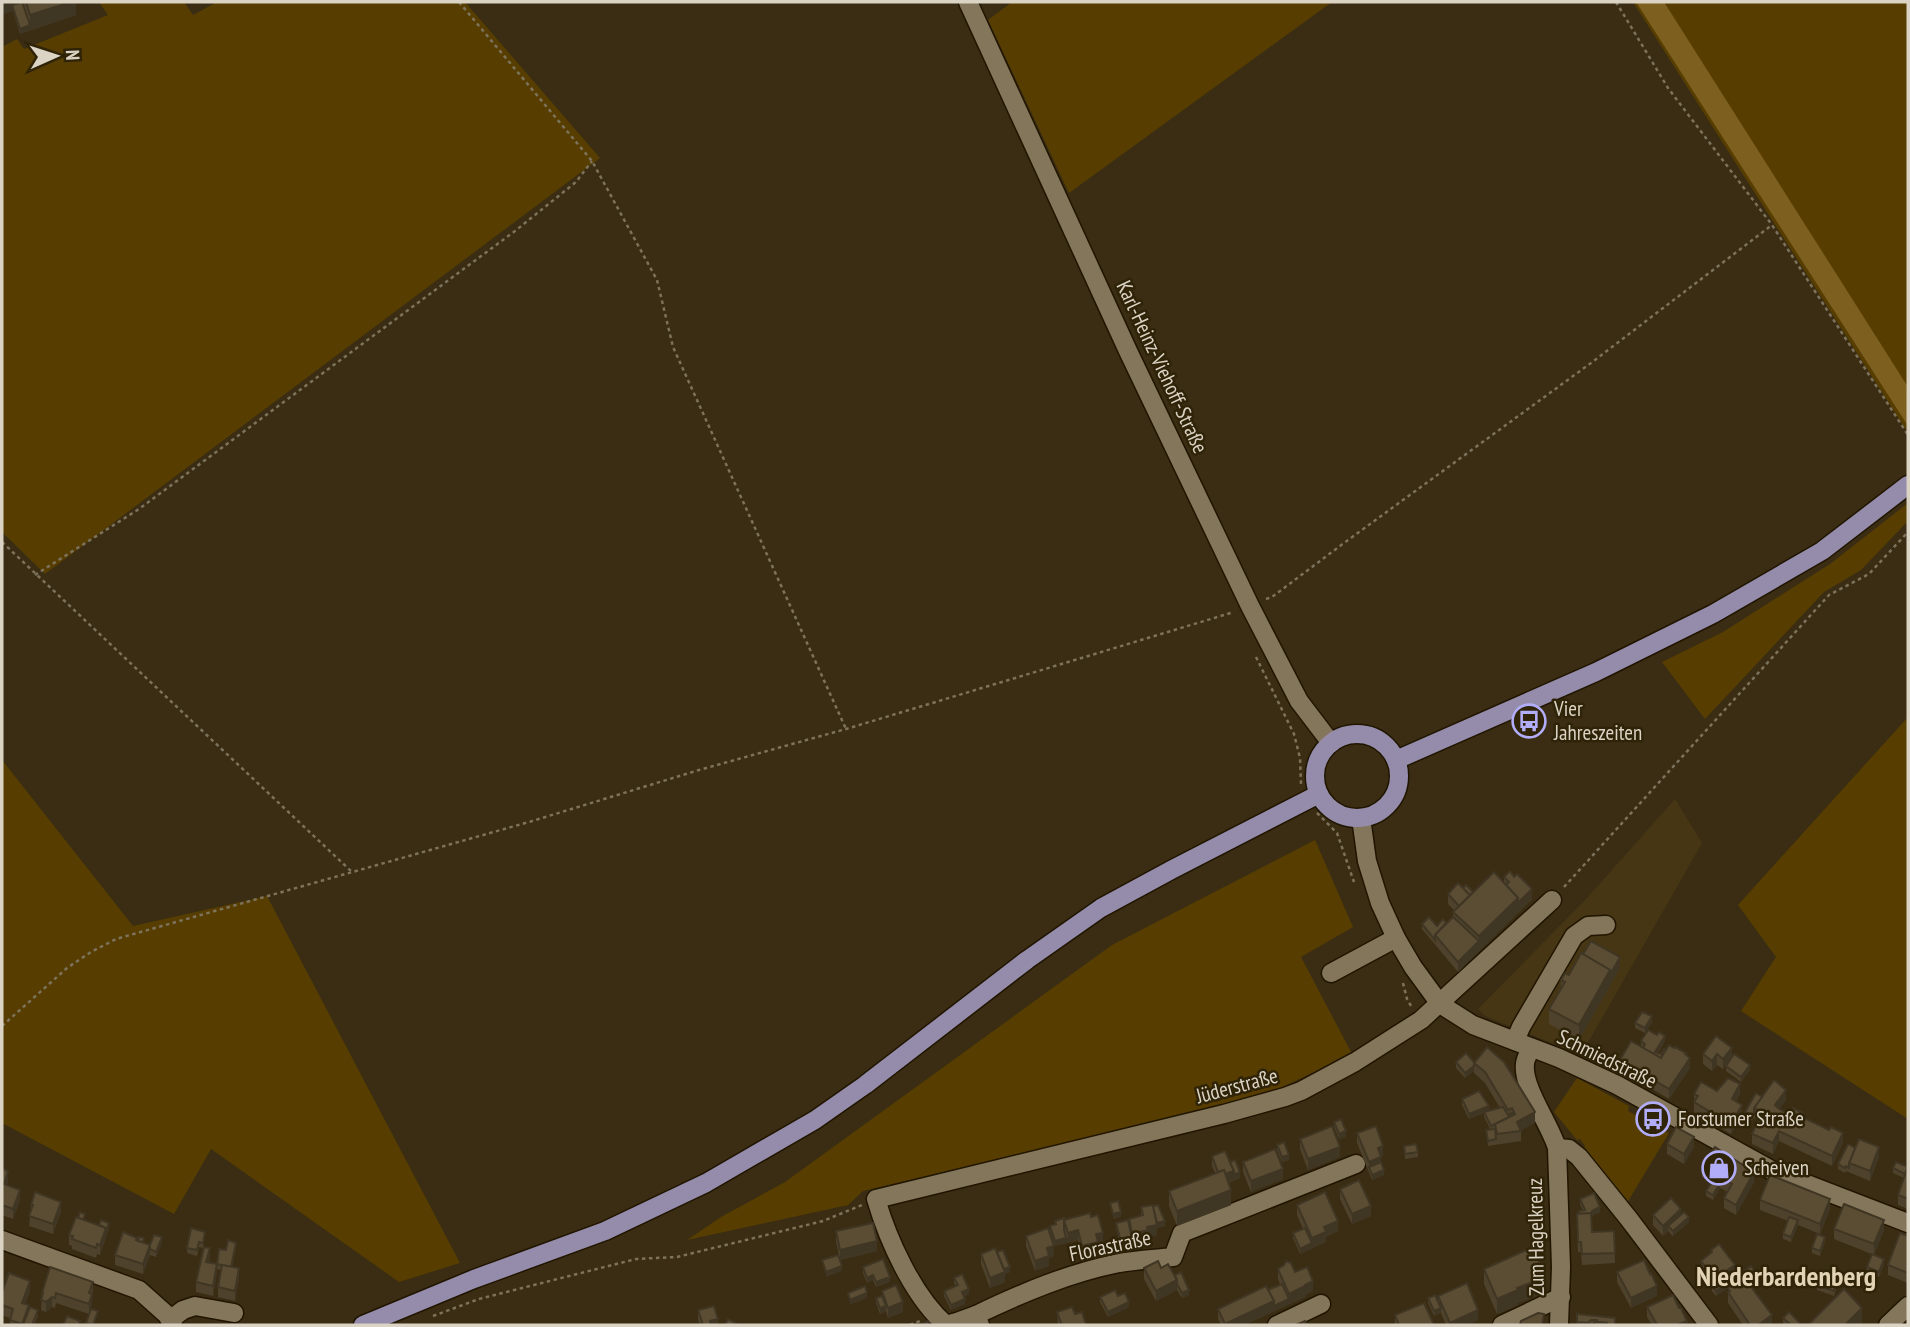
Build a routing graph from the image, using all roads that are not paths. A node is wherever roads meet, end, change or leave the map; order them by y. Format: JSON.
{"nodes":[{"id":1,"x":968,"y":2,"type":"edge"},
{"id":2,"x":1908,"y":485,"type":"edge"},
{"id":3,"x":1331,"y":743,"type":"junction"},
{"id":4,"x":1396,"y":761,"type":"junction"},
{"id":5,"x":1319,"y":794,"type":"junction"},
{"id":6,"x":1361,"y":818,"type":"junction"},
{"id":7,"x":1552,"y":900,"type":"road end"},
{"id":8,"x":1606,"y":925,"type":"dead end"},
{"id":9,"x":1396,"y":938,"type":"junction"},
{"id":10,"x":1331,"y":972,"type":"dead end"},
{"id":11,"x":1440,"y":1004,"type":"junction"},
{"id":12,"x":1523,"y":1045,"type":"junction"},
{"id":13,"x":1557,"y":1148,"type":"junction"},
{"id":14,"x":1356,"y":1164,"type":"dead end"},
{"id":15,"x":1908,"y":1223,"type":"edge"},
{"id":16,"x":2,"y":1240,"type":"edge"},
{"id":17,"x":1561,"y":1297,"type":"junction"},
{"id":18,"x":1321,"y":1304,"type":"dead end"},
{"id":19,"x":1908,"y":1306,"type":"edge"},
{"id":20,"x":234,"y":1313,"type":"dead end"},
{"id":21,"x":978,"y":1320,"type":"edge"},
{"id":22,"x":172,"y":1323,"type":"edge"},
{"id":23,"x":363,"y":1325,"type":"edge"},
{"id":24,"x":1277,"y":1325,"type":"edge"},
{"id":25,"x":1502,"y":1325,"type":"edge"},
{"id":26,"x":1559,"y":1325,"type":"edge"},
{"id":27,"x":1709,"y":1325,"type":"edge"},
{"id":28,"x":1888,"y":1325,"type":"edge"}],
"edges":[{"from":1,"to":3,"type":"street","name":"Karl-Heinz-Viehoff-Straße"},
{"from":2,"to":4,"type":"main road"},
{"from":3,"to":4,"type":"main road"},
{"from":3,"to":5,"type":"main road"},
{"from":4,"to":6,"type":"main road"},
{"from":5,"to":6,"type":"main road"},
{"from":5,"to":23,"type":"main road"},
{"from":6,"to":9,"type":"street"},
{"from":7,"to":11,"type":"street","name":"Jüderstraße"},
{"from":8,"to":12,"type":"street"},
{"from":9,"to":10,"type":"street"},
{"from":9,"to":11,"type":"street"},
{"from":11,"to":12,"type":"street","name":"Schmiedstraße"},
{"from":11,"to":21,"type":"street","name":"Jüderstraße"},
{"from":12,"to":13,"type":"street"},
{"from":12,"to":15,"type":"street","name":"Schmiedstraße"},
{"from":13,"to":17,"type":"street","name":"Zum Hagelkreuz"},
{"from":13,"to":27,"type":"street"},
{"from":14,"to":21,"type":"street","name":"Florastraße"},
{"from":16,"to":22,"type":"street"},
{"from":17,"to":25,"type":"street"},
{"from":17,"to":26,"type":"street","name":"Zum Hagelkreuz"},
{"from":18,"to":24,"type":"street"},
{"from":19,"to":28,"type":"street"},
{"from":20,"to":22,"type":"street"}]}
